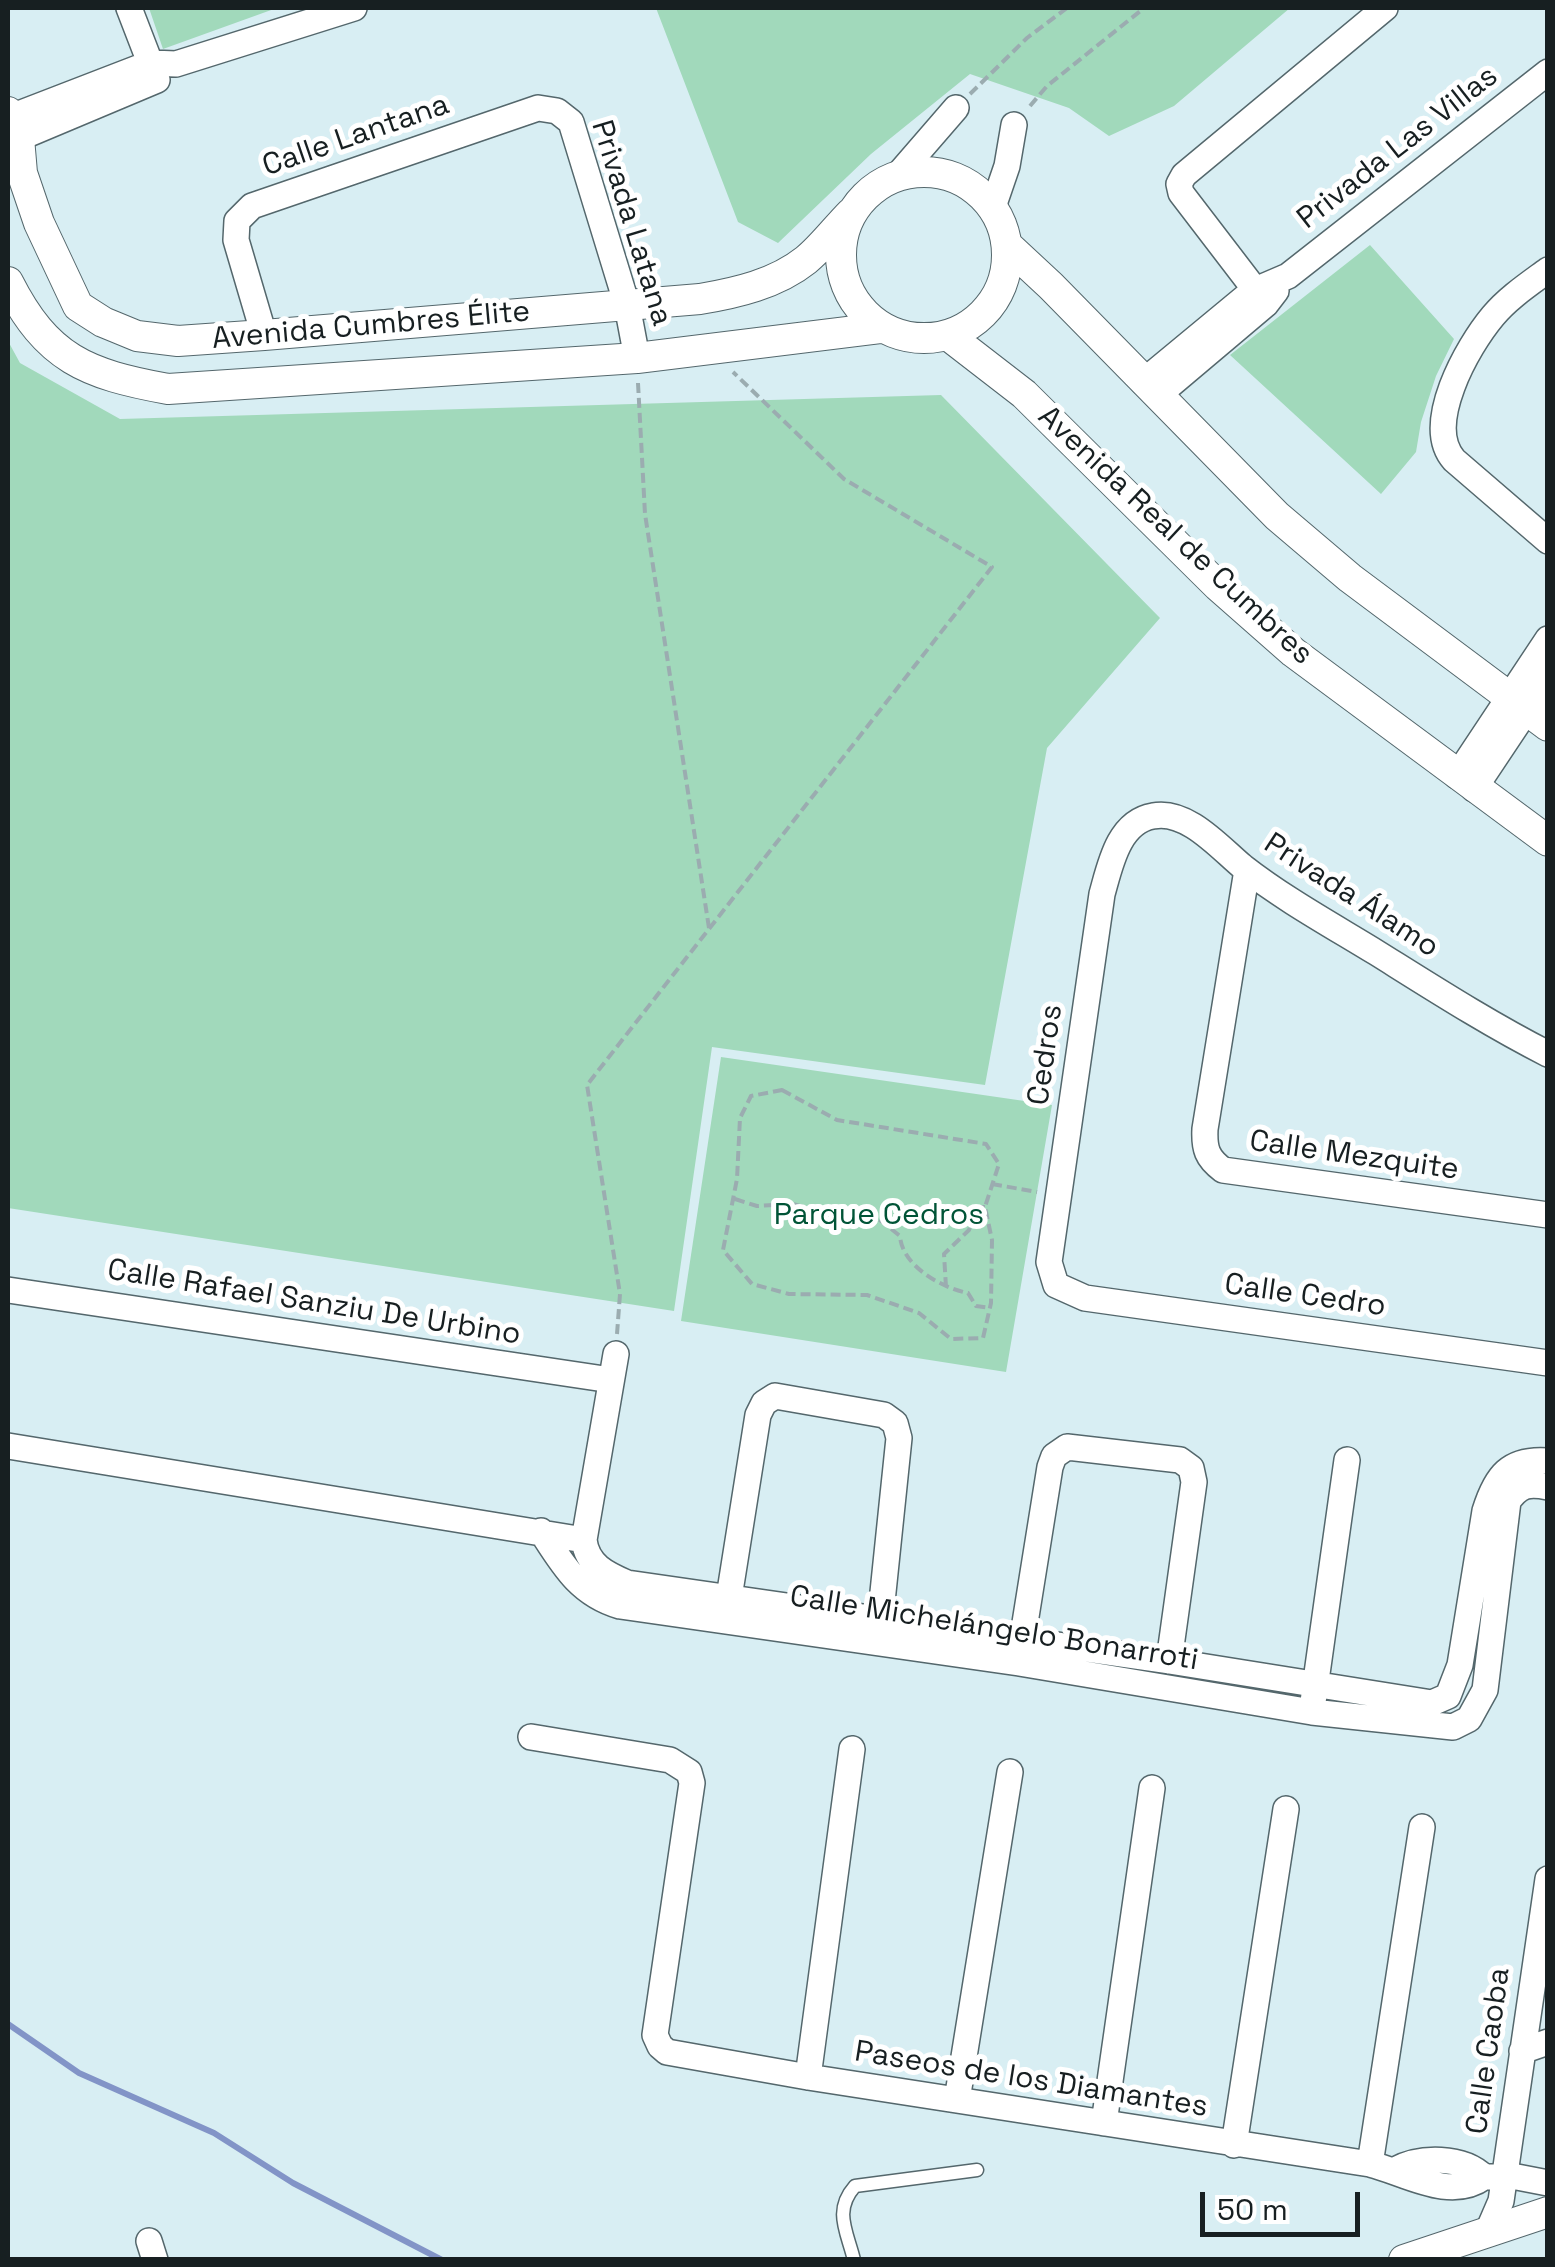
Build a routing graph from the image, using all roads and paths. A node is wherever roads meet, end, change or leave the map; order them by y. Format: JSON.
{"nodes":[{"id":1,"x":129,"y":8,"type":"edge"},
{"id":2,"x":354,"y":8,"type":"edge"},
{"id":3,"x":1067,"y":8,"type":"edge"},
{"id":4,"x":1144,"y":8,"type":"edge"},
{"id":5,"x":1386,"y":8,"type":"edge"},
{"id":6,"x":161,"y":69,"type":"junction"},
{"id":7,"x":1548,"y":72,"type":"edge"},
{"id":8,"x":956,"y":108,"type":"joint"},
{"id":9,"x":557,"y":111,"type":"joint"},
{"id":10,"x":12,"y":122,"type":"edge"},
{"id":11,"x":1014,"y":125,"type":"joint"},
{"id":12,"x":898,"y":175,"type":"junction"},
{"id":13,"x":15,"y":178,"type":"edge"},
{"id":14,"x":994,"y":207,"type":"junction"},
{"id":15,"x":851,"y":213,"type":"junction"},
{"id":16,"x":1008,"y":246,"type":"junction"},
{"id":17,"x":1548,"y":270,"type":"edge"},
{"id":18,"x":8,"y":282,"type":"edge"},
{"id":19,"x":1260,"y":298,"type":"junction"},
{"id":20,"x":627,"y":305,"type":"junction"},
{"id":21,"x":78,"y":306,"type":"junction"},
{"id":22,"x":880,"y":328,"type":"junction"},
{"id":23,"x":264,"y":335,"type":"junction"},
{"id":24,"x":949,"y":336,"type":"junction"},
{"id":25,"x":45,"y":340,"type":"junction"},
{"id":26,"x":711,"y":351,"type":"junction"},
{"id":27,"x":637,"y":358,"type":"junction"},
{"id":28,"x":1150,"y":389,"type":"junction"},
{"id":29,"x":1548,"y":541,"type":"edge"},
{"id":30,"x":1548,"y":638,"type":"edge"},
{"id":31,"x":1548,"y":678,"type":"edge"},
{"id":32,"x":1527,"y":711,"type":"edge"},
{"id":33,"x":1465,"y":782,"type":"junction"},
{"id":34,"x":1122,"y":836,"type":"joint"},
{"id":35,"x":1548,"y":841,"type":"edge"},
{"id":36,"x":1247,"y":870,"type":"junction"},
{"id":37,"x":710,"y":928,"type":"junction"},
{"id":38,"x":1548,"y":1054,"type":"edge"},
{"id":39,"x":992,"y":1184,"type":"junction"},
{"id":40,"x":1058,"y":1195,"type":"junction"},
{"id":41,"x":733,"y":1198,"type":"junction"},
{"id":42,"x":985,"y":1207,"type":"junction"},
{"id":43,"x":1548,"y":1215,"type":"edge"},
{"id":44,"x":1056,"y":1285,"type":"joint"},
{"id":45,"x":946,"y":1289,"type":"junction"},
{"id":46,"x":8,"y":1290,"type":"edge"},
{"id":47,"x":990,"y":1308,"type":"junction"},
{"id":48,"x":1548,"y":1363,"type":"edge"},
{"id":49,"x":614,"y":1367,"type":"junction"},
{"id":50,"x":8,"y":1446,"type":"edge"},
{"id":51,"x":1347,"y":1460,"type":"dead end"},
{"id":52,"x":1548,"y":1461,"type":"edge"},
{"id":53,"x":1514,"y":1478,"type":"junction"},
{"id":54,"x":1548,"y":1487,"type":"edge"},
{"id":55,"x":541,"y":1531,"type":"junction"},
{"id":56,"x":584,"y":1540,"type":"junction"},
{"id":57,"x":728,"y":1608,"type":"junction"},
{"id":58,"x":880,"y":1621,"type":"junction"},
{"id":59,"x":1020,"y":1652,"type":"junction"},
{"id":60,"x":1169,"y":1661,"type":"junction"},
{"id":61,"x":1314,"y":1685,"type":"junction"},
{"id":62,"x":1448,"y":1696,"type":"junction"},
{"id":63,"x":1312,"y":1712,"type":"junction"},
{"id":64,"x":1469,"y":1719,"type":"junction"},
{"id":65,"x":530,"y":1737,"type":"dead end"},
{"id":66,"x":852,"y":1749,"type":"dead end"},
{"id":67,"x":1010,"y":1772,"type":"dead end"},
{"id":68,"x":1152,"y":1788,"type":"dead end"},
{"id":69,"x":1286,"y":1809,"type":"dead end"},
{"id":70,"x":1422,"y":1827,"type":"dead end"},
{"id":71,"x":1547,"y":1882,"type":"edge"},
{"id":72,"x":1548,"y":2042,"type":"edge"},
{"id":73,"x":1522,"y":2051,"type":"junction"},
{"id":74,"x":808,"y":2077,"type":"junction"},
{"id":75,"x":956,"y":2100,"type":"junction"},
{"id":76,"x":1104,"y":2123,"type":"junction"},
{"id":77,"x":1234,"y":2146,"type":"junction"},
{"id":78,"x":1382,"y":2167,"type":"junction"},
{"id":79,"x":977,"y":2170,"type":"dead end"},
{"id":80,"x":1494,"y":2177,"type":"junction"},
{"id":81,"x":1548,"y":2183,"type":"edge"},
{"id":82,"x":1548,"y":2212,"type":"edge"},
{"id":83,"x":1488,"y":2230,"type":"junction"},
{"id":84,"x":854,"y":2260,"type":"edge"},
{"id":85,"x":1404,"y":2260,"type":"edge"}],
"edges":[{"from":1,"to":6,"type":"street"},
{"from":2,"to":6,"type":"street"},
{"from":3,"to":8,"type":"path"},
{"from":4,"to":11,"type":"path"},
{"from":5,"to":19,"type":"street"},
{"from":6,"to":10,"type":"street"},
{"from":7,"to":19,"type":"street","name":"Privada Las Villas"},
{"from":8,"to":12,"type":"street"},
{"from":9,"to":20,"type":"street","name":"Privada Latana"},
{"from":9,"to":23,"type":"street","name":"Calle Lantana"},
{"from":10,"to":13,"type":"street"},
{"from":11,"to":14,"type":"street"},
{"from":12,"to":14,"type":"street"},
{"from":12,"to":15,"type":"street"},
{"from":13,"to":21,"type":"street"},
{"from":14,"to":16,"type":"street"},
{"from":15,"to":20,"type":"street","name":"Avenida Cumbres Élite"},
{"from":15,"to":22,"type":"street"},
{"from":16,"to":24,"type":"street"},
{"from":16,"to":28,"type":"street"},
{"from":17,"to":29,"type":"street"},
{"from":18,"to":25,"type":"street","name":"Avenida Cumbres Élite"},
{"from":19,"to":28,"type":"street","name":"Privada Las Villas"},
{"from":20,"to":23,"type":"street","name":"Avenida Cumbres Élite"},
{"from":20,"to":27,"type":"street","name":"Privada Latana"},
{"from":21,"to":23,"type":"street","name":"Avenida Cumbres Élite"},
{"from":21,"to":25,"type":"street"},
{"from":22,"to":24,"type":"street"},
{"from":22,"to":26,"type":"street","name":"Avenida Cumbres Élite"},
{"from":24,"to":33,"type":"street","name":"Avenida Real de Cumbres"},
{"from":25,"to":27,"type":"street","name":"Avenida Cumbres Élite"},
{"from":26,"to":27,"type":"street","name":"Avenida Cumbres Élite"},
{"from":26,"to":37,"type":"path"},
{"from":27,"to":37,"type":"path"},
{"from":28,"to":32,"type":"street"},
{"from":30,"to":32,"type":"street"},
{"from":31,"to":32,"type":"street"},
{"from":32,"to":33,"type":"street"},
{"from":33,"to":35,"type":"street","name":"Avenida Real de Cumbres"},
{"from":34,"to":36,"type":"street","name":"Privada Álamo"},
{"from":34,"to":40,"type":"street","name":"Cedros"},
{"from":36,"to":38,"type":"street","name":"Privada Álamo"},
{"from":36,"to":43,"type":"street","name":"Calle Mezquite"},
{"from":37,"to":49,"type":"path"},
{"from":39,"to":40,"type":"path"},
{"from":39,"to":41,"type":"path"},
{"from":39,"to":42,"type":"path"},
{"from":40,"to":44,"type":"street","name":"Cedros"},
{"from":41,"to":45,"type":"path"},
{"from":41,"to":47,"type":"path"},
{"from":42,"to":45,"type":"path"},
{"from":42,"to":47,"type":"path"},
{"from":44,"to":48,"type":"street","name":"Calle Cedro"},
{"from":45,"to":47,"type":"path"},
{"from":46,"to":49,"type":"street","name":"Calle Rafael Sanziu De Urbino"},
{"from":49,"to":56,"type":"street"},
{"from":50,"to":55,"type":"street"},
{"from":51,"to":61,"type":"street"},
{"from":52,"to":53,"type":"street"},
{"from":53,"to":54,"type":"street"},
{"from":53,"to":62,"type":"street"},
{"from":53,"to":64,"type":"street"},
{"from":55,"to":56,"type":"street"},
{"from":55,"to":57,"type":"street","name":"Calle Michelángelo Bonarroti"},
{"from":56,"to":57,"type":"street","name":"Calle Michelángelo Bonarroti"},
{"from":57,"to":58,"type":"street","name":"Calle Michelángelo Bonarroti"},
{"from":57,"to":58,"type":"street"},
{"from":57,"to":59,"type":"street","name":"Calle Michelángelo Bonarroti"},
{"from":58,"to":59,"type":"street","name":"Calle Michelángelo Bonarroti"},
{"from":59,"to":60,"type":"street","name":"Calle Michelángelo Bonarroti"},
{"from":59,"to":60,"type":"street"},
{"from":59,"to":63,"type":"street","name":"Calle Michelángelo Bonarroti"},
{"from":60,"to":61,"type":"street","name":"Calle Michelángelo Bonarroti"},
{"from":61,"to":62,"type":"street","name":"Calle Michelángelo Bonarroti"},
{"from":61,"to":63,"type":"street"},
{"from":62,"to":64,"type":"street"},
{"from":63,"to":64,"type":"street","name":"Calle Michelángelo Bonarroti"},
{"from":65,"to":74,"type":"street","name":"Paseos de los Diamantes"},
{"from":66,"to":74,"type":"street"},
{"from":67,"to":75,"type":"street"},
{"from":68,"to":76,"type":"street"},
{"from":69,"to":77,"type":"street"},
{"from":70,"to":78,"type":"street"},
{"from":71,"to":73,"type":"street","name":"Calle Caoba"},
{"from":72,"to":73,"type":"street"},
{"from":73,"to":80,"type":"street","name":"Calle Caoba"},
{"from":74,"to":75,"type":"street","name":"Paseos de los Diamantes"},
{"from":75,"to":76,"type":"street","name":"Paseos de los Diamantes"},
{"from":76,"to":77,"type":"street","name":"Paseos de los Diamantes"},
{"from":77,"to":78,"type":"street","name":"Paseos de los Diamantes"},
{"from":78,"to":80,"type":"street","name":"Paseos de los Diamantes"},
{"from":79,"to":84,"type":"lane"},
{"from":80,"to":81,"type":"street","name":"Paseos de los Diamantes"},
{"from":80,"to":83,"type":"street","name":"Calle Caoba"},
{"from":82,"to":83,"type":"street"},
{"from":83,"to":85,"type":"street"}]}
